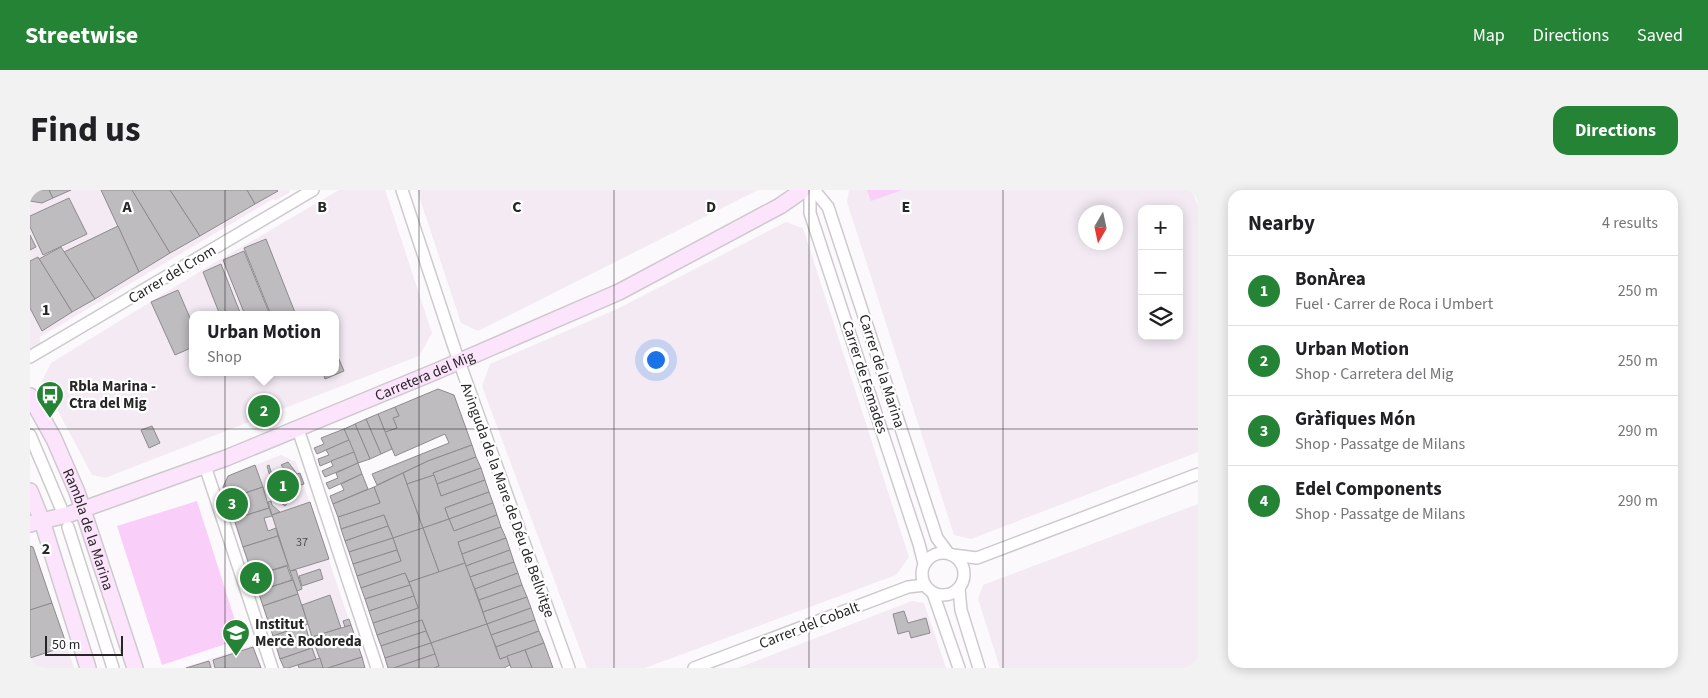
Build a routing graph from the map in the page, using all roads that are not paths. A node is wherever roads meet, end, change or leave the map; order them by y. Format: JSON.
{"nodes":[{"id":1,"x":313,"y":190,"type":"edge"},
{"id":2,"x":402,"y":190,"type":"edge"},
{"id":3,"x":803,"y":190,"type":"edge"},
{"id":4,"x":810,"y":190,"type":"edge"},
{"id":5,"x":814,"y":190,"type":"edge"},
{"id":6,"x":30,"y":357,"type":"edge"},
{"id":7,"x":458,"y":361,"type":"junction"},
{"id":8,"x":30,"y":396,"type":"edge"},
{"id":9,"x":298,"y":429,"type":"junction"},
{"id":10,"x":30,"y":435,"type":"edge"},
{"id":11,"x":205,"y":466,"type":"junction"},
{"id":12,"x":1198,"y":474,"type":"edge"},
{"id":13,"x":30,"y":491,"type":"edge"},
{"id":14,"x":61,"y":508,"type":"dead end"},
{"id":15,"x":83,"y":510,"type":"junction"},
{"id":16,"x":36,"y":523,"type":"edge"},
{"id":17,"x":68,"y":527,"type":"dead end"},
{"id":18,"x":951,"y":554,"type":"junction"},
{"id":19,"x":977,"y":558,"type":"junction"},
{"id":20,"x":924,"y":564,"type":"junction"},
{"id":21,"x":964,"y":573,"type":"junction"},
{"id":22,"x":929,"y":589,"type":"junction"},
{"id":23,"x":959,"y":589,"type":"junction"},
{"id":24,"x":88,"y":668,"type":"edge"},
{"id":25,"x":113,"y":668,"type":"edge"},
{"id":26,"x":135,"y":668,"type":"edge"},
{"id":27,"x":272,"y":668,"type":"edge"},
{"id":28,"x":377,"y":668,"type":"edge"},
{"id":29,"x":568,"y":668,"type":"edge"},
{"id":30,"x":694,"y":668,"type":"edge"},
{"id":31,"x":959,"y":668,"type":"edge"},
{"id":32,"x":979,"y":668,"type":"edge"}],
"edges":[{"from":1,"to":6,"type":"street","name":"Carrer del Crom"},
{"from":2,"to":7,"type":"street","name":"Avinguda de la Mare de Déu de Bellvitge"},
{"from":3,"to":7,"type":"street","name":"Carretera del Mig"},
{"from":4,"to":20,"type":"street","name":"Carrer de Femades"},
{"from":5,"to":18,"type":"street","name":"Carrer de la Marina"},
{"from":7,"to":9,"type":"street","name":"Carretera del Mig"},
{"from":7,"to":29,"type":"street","name":"Avinguda de la Mare de Déu de Bellvitge"},
{"from":8,"to":15,"type":"street","name":"Rambla de la Marina"},
{"from":9,"to":11,"type":"street","name":"Carretera del Mig"},
{"from":9,"to":28,"type":"street"},
{"from":10,"to":14,"type":"street","name":"Rambla de la Marina"},
{"from":11,"to":15,"type":"street","name":"Carretera del Mig"},
{"from":11,"to":27,"type":"street"},
{"from":12,"to":19,"type":"street"},
{"from":13,"to":16,"type":"street"},
{"from":15,"to":16,"type":"street","name":"Carretera del Mig"},
{"from":15,"to":26,"type":"street","name":"Rambla de la Marina"},
{"from":16,"to":24,"type":"street"},
{"from":17,"to":25,"type":"street","name":"Rambla de la Marina"},
{"from":18,"to":19,"type":"street"},
{"from":18,"to":20,"type":"street"},
{"from":18,"to":21,"type":"street"},
{"from":19,"to":21,"type":"street"},
{"from":20,"to":22,"type":"street"},
{"from":21,"to":23,"type":"street"},
{"from":22,"to":23,"type":"street"},
{"from":22,"to":30,"type":"street","name":"Carrer del Cobalt"},
{"from":22,"to":31,"type":"street"},
{"from":23,"to":32,"type":"street"}]}
